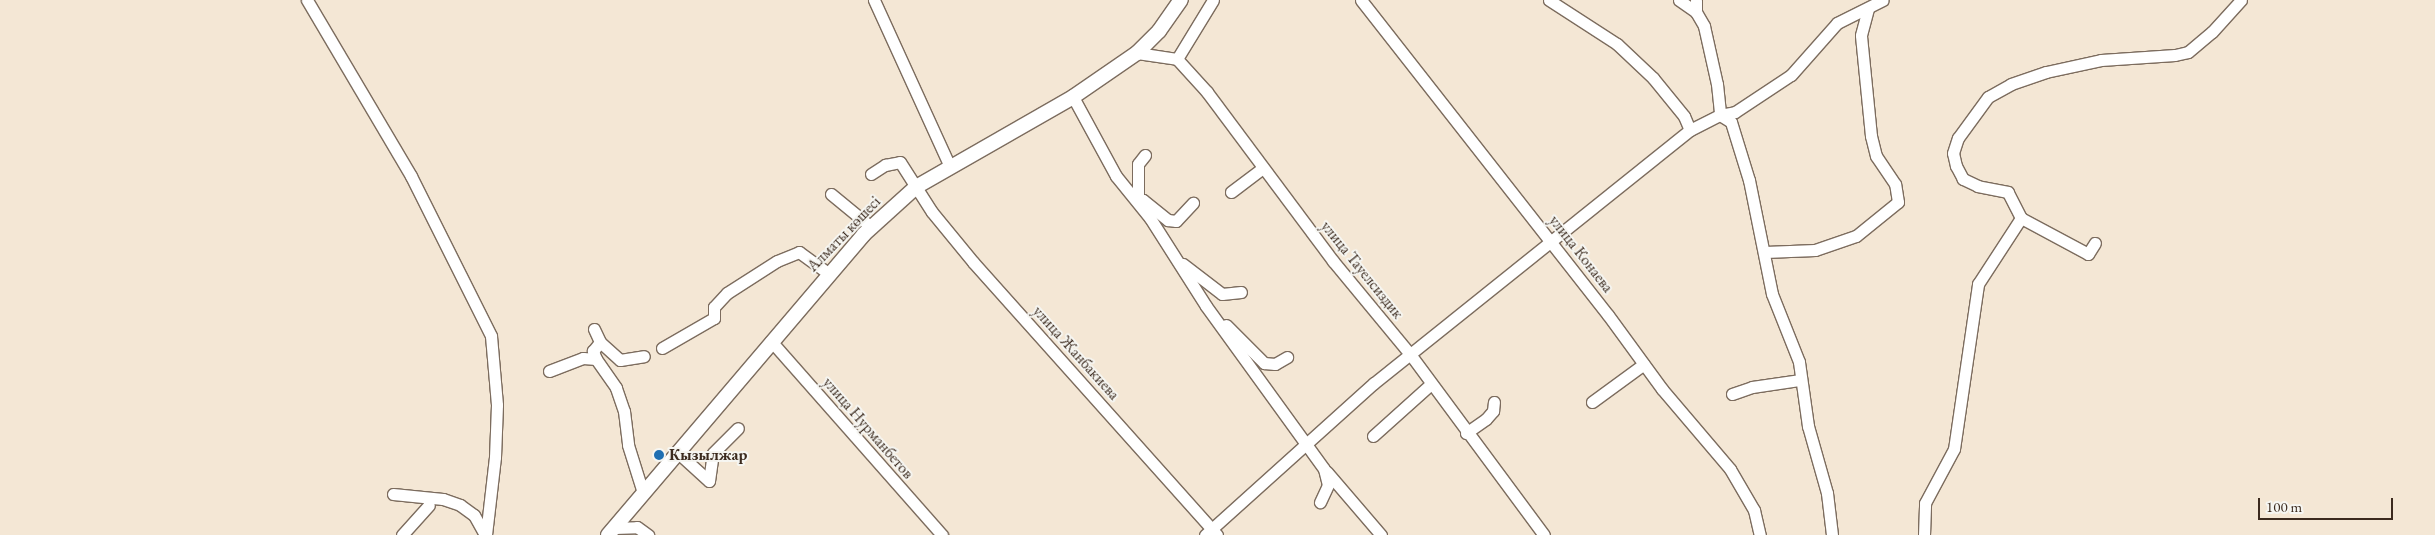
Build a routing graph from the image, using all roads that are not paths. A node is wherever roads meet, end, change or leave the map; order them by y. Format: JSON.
{"nodes":[{"id":1,"x":307,"y":0,"type":"edge"},
{"id":2,"x":874,"y":0,"type":"edge"},
{"id":3,"x":1181,"y":0,"type":"edge"},
{"id":4,"x":1212,"y":0,"type":"edge"},
{"id":5,"x":1361,"y":0,"type":"edge"},
{"id":6,"x":1549,"y":0,"type":"edge"},
{"id":7,"x":1679,"y":0,"type":"edge"},
{"id":8,"x":1883,"y":0,"type":"edge"},
{"id":9,"x":2241,"y":0,"type":"edge"},
{"id":10,"x":1699,"y":3,"type":"edge"},
{"id":11,"x":1868,"y":9,"type":"junction"},
{"id":12,"x":1137,"y":53,"type":"junction"},
{"id":13,"x":1177,"y":59,"type":"junction"},
{"id":14,"x":1073,"y":97,"type":"junction"},
{"id":15,"x":1720,"y":115,"type":"junction"},
{"id":16,"x":1690,"y":130,"type":"junction"},
{"id":17,"x":1145,"y":155,"type":"dead end"},
{"id":18,"x":950,"y":167,"type":"junction"},
{"id":19,"x":1263,"y":168,"type":"junction"},
{"id":20,"x":871,"y":174,"type":"dead end"},
{"id":21,"x":916,"y":187,"type":"junction"},
{"id":22,"x":1231,"y":192,"type":"dead end"},
{"id":23,"x":832,"y":194,"type":"dead end"},
{"id":24,"x":1138,"y":201,"type":"junction"},
{"id":25,"x":1193,"y":203,"type":"dead end"},
{"id":26,"x":2021,"y":218,"type":"junction"},
{"id":27,"x":871,"y":227,"type":"junction"},
{"id":28,"x":1551,"y":242,"type":"junction"},
{"id":29,"x":2095,"y":244,"type":"dead end"},
{"id":30,"x":1170,"y":250,"type":"junction"},
{"id":31,"x":1765,"y":252,"type":"junction"},
{"id":32,"x":829,"y":274,"type":"junction"},
{"id":33,"x":1241,"y":292,"type":"dead end"},
{"id":34,"x":1216,"y":318,"type":"junction"},
{"id":35,"x":594,"y":329,"type":"dead end"},
{"id":36,"x":771,"y":341,"type":"junction"},
{"id":37,"x":600,"y":342,"type":"junction"},
{"id":38,"x":662,"y":348,"type":"dead end"},
{"id":39,"x":1410,"y":354,"type":"junction"},
{"id":40,"x":644,"y":356,"type":"dead end"},
{"id":41,"x":1287,"y":357,"type":"dead end"},
{"id":42,"x":596,"y":358,"type":"junction"},
{"id":43,"x":1644,"y":364,"type":"junction"},
{"id":44,"x":549,"y":371,"type":"dead end"},
{"id":45,"x":1800,"y":380,"type":"junction"},
{"id":46,"x":1431,"y":384,"type":"junction"},
{"id":47,"x":1732,"y":394,"type":"dead end"},
{"id":48,"x":1494,"y":402,"type":"dead end"},
{"id":49,"x":1592,"y":402,"type":"dead end"},
{"id":50,"x":738,"y":428,"type":"dead end"},
{"id":51,"x":1466,"y":433,"type":"junction"},
{"id":52,"x":1372,"y":436,"type":"dead end"},
{"id":53,"x":1308,"y":443,"type":"junction"},
{"id":54,"x":678,"y":452,"type":"junction"},
{"id":55,"x":1324,"y":469,"type":"junction"},
{"id":56,"x":643,"y":493,"type":"junction"},
{"id":57,"x":393,"y":494,"type":"dead end"},
{"id":58,"x":1320,"y":502,"type":"dead end"},
{"id":59,"x":429,"y":505,"type":"dead end"},
{"id":60,"x":628,"y":511,"type":"junction"},
{"id":61,"x":611,"y":532,"type":"edge"},
{"id":62,"x":1212,"y":533,"type":"edge"},
{"id":63,"x":402,"y":535,"type":"edge"},
{"id":64,"x":485,"y":535,"type":"edge"},
{"id":65,"x":648,"y":535,"type":"edge"},
{"id":66,"x":653,"y":535,"type":"edge"},
{"id":67,"x":942,"y":535,"type":"edge"},
{"id":68,"x":1380,"y":535,"type":"edge"},
{"id":69,"x":1544,"y":535,"type":"edge"},
{"id":70,"x":1760,"y":535,"type":"edge"},
{"id":71,"x":1832,"y":535,"type":"edge"},
{"id":72,"x":1924,"y":535,"type":"edge"}],
"edges":[{"from":1,"to":64,"type":"street"},
{"from":2,"to":18,"type":"street"},
{"from":3,"to":12,"type":"main road","name":"Алматы көшесі"},
{"from":4,"to":13,"type":"street"},
{"from":5,"to":28,"type":"street","name":"улица Конаева"},
{"from":6,"to":16,"type":"street"},
{"from":7,"to":10,"type":"street"},
{"from":8,"to":11,"type":"street"},
{"from":9,"to":26,"type":"street"},
{"from":10,"to":15,"type":"street"},
{"from":11,"to":15,"type":"street"},
{"from":11,"to":31,"type":"street"},
{"from":12,"to":13,"type":"street"},
{"from":12,"to":14,"type":"main road","name":"Алматы көшесі"},
{"from":13,"to":19,"type":"street","name":"улица Тауелсиздик"},
{"from":14,"to":18,"type":"main road","name":"Алматы көшесі"},
{"from":14,"to":24,"type":"street"},
{"from":15,"to":16,"type":"street"},
{"from":15,"to":31,"type":"street"},
{"from":16,"to":28,"type":"street"},
{"from":17,"to":24,"type":"street"},
{"from":18,"to":21,"type":"main road","name":"Алматы көшесі"},
{"from":19,"to":22,"type":"street"},
{"from":19,"to":39,"type":"street","name":"улица Тауелсиздик"},
{"from":20,"to":21,"type":"street","name":"улица Жанбакиева"},
{"from":21,"to":27,"type":"main road","name":"Алматы көшесі"},
{"from":21,"to":62,"type":"street","name":"улица Жанбакиева"},
{"from":23,"to":27,"type":"street"},
{"from":24,"to":25,"type":"street"},
{"from":24,"to":30,"type":"street"},
{"from":26,"to":29,"type":"street"},
{"from":26,"to":72,"type":"street"},
{"from":27,"to":32,"type":"main road","name":"Алматы көшесі"},
{"from":28,"to":39,"type":"street"},
{"from":28,"to":43,"type":"street","name":"улица Конаева"},
{"from":30,"to":33,"type":"street"},
{"from":30,"to":34,"type":"street"},
{"from":31,"to":45,"type":"street"},
{"from":32,"to":36,"type":"main road","name":"Алматы көшесі"},
{"from":32,"to":38,"type":"street"},
{"from":34,"to":41,"type":"street"},
{"from":34,"to":53,"type":"street"},
{"from":35,"to":37,"type":"street"},
{"from":36,"to":54,"type":"main road","name":"Алматы көшесі"},
{"from":36,"to":67,"type":"street","name":"улица Нурманбетов"},
{"from":37,"to":40,"type":"street"},
{"from":37,"to":42,"type":"street"},
{"from":39,"to":46,"type":"street","name":"улица Тауелсиздик"},
{"from":39,"to":53,"type":"street"},
{"from":42,"to":44,"type":"street"},
{"from":42,"to":56,"type":"street"},
{"from":43,"to":49,"type":"street"},
{"from":43,"to":70,"type":"street","name":"улица Конаева"},
{"from":45,"to":47,"type":"street"},
{"from":45,"to":71,"type":"street"},
{"from":46,"to":51,"type":"street","name":"улица Тауелсиздик"},
{"from":46,"to":52,"type":"street"},
{"from":48,"to":51,"type":"street"},
{"from":50,"to":54,"type":"street"},
{"from":51,"to":69,"type":"street","name":"улица Тауелсиздик"},
{"from":53,"to":55,"type":"street"},
{"from":53,"to":62,"type":"street"},
{"from":54,"to":56,"type":"main road","name":"Алматы көшесі"},
{"from":55,"to":58,"type":"street"},
{"from":55,"to":68,"type":"street"},
{"from":56,"to":60,"type":"main road","name":"Алматы көшесі"},
{"from":57,"to":64,"type":"street"},
{"from":59,"to":63,"type":"street"},
{"from":60,"to":61,"type":"main road","name":"Алматы көшесі"},
{"from":60,"to":66,"type":"street"},
{"from":61,"to":65,"type":"street"}]}
